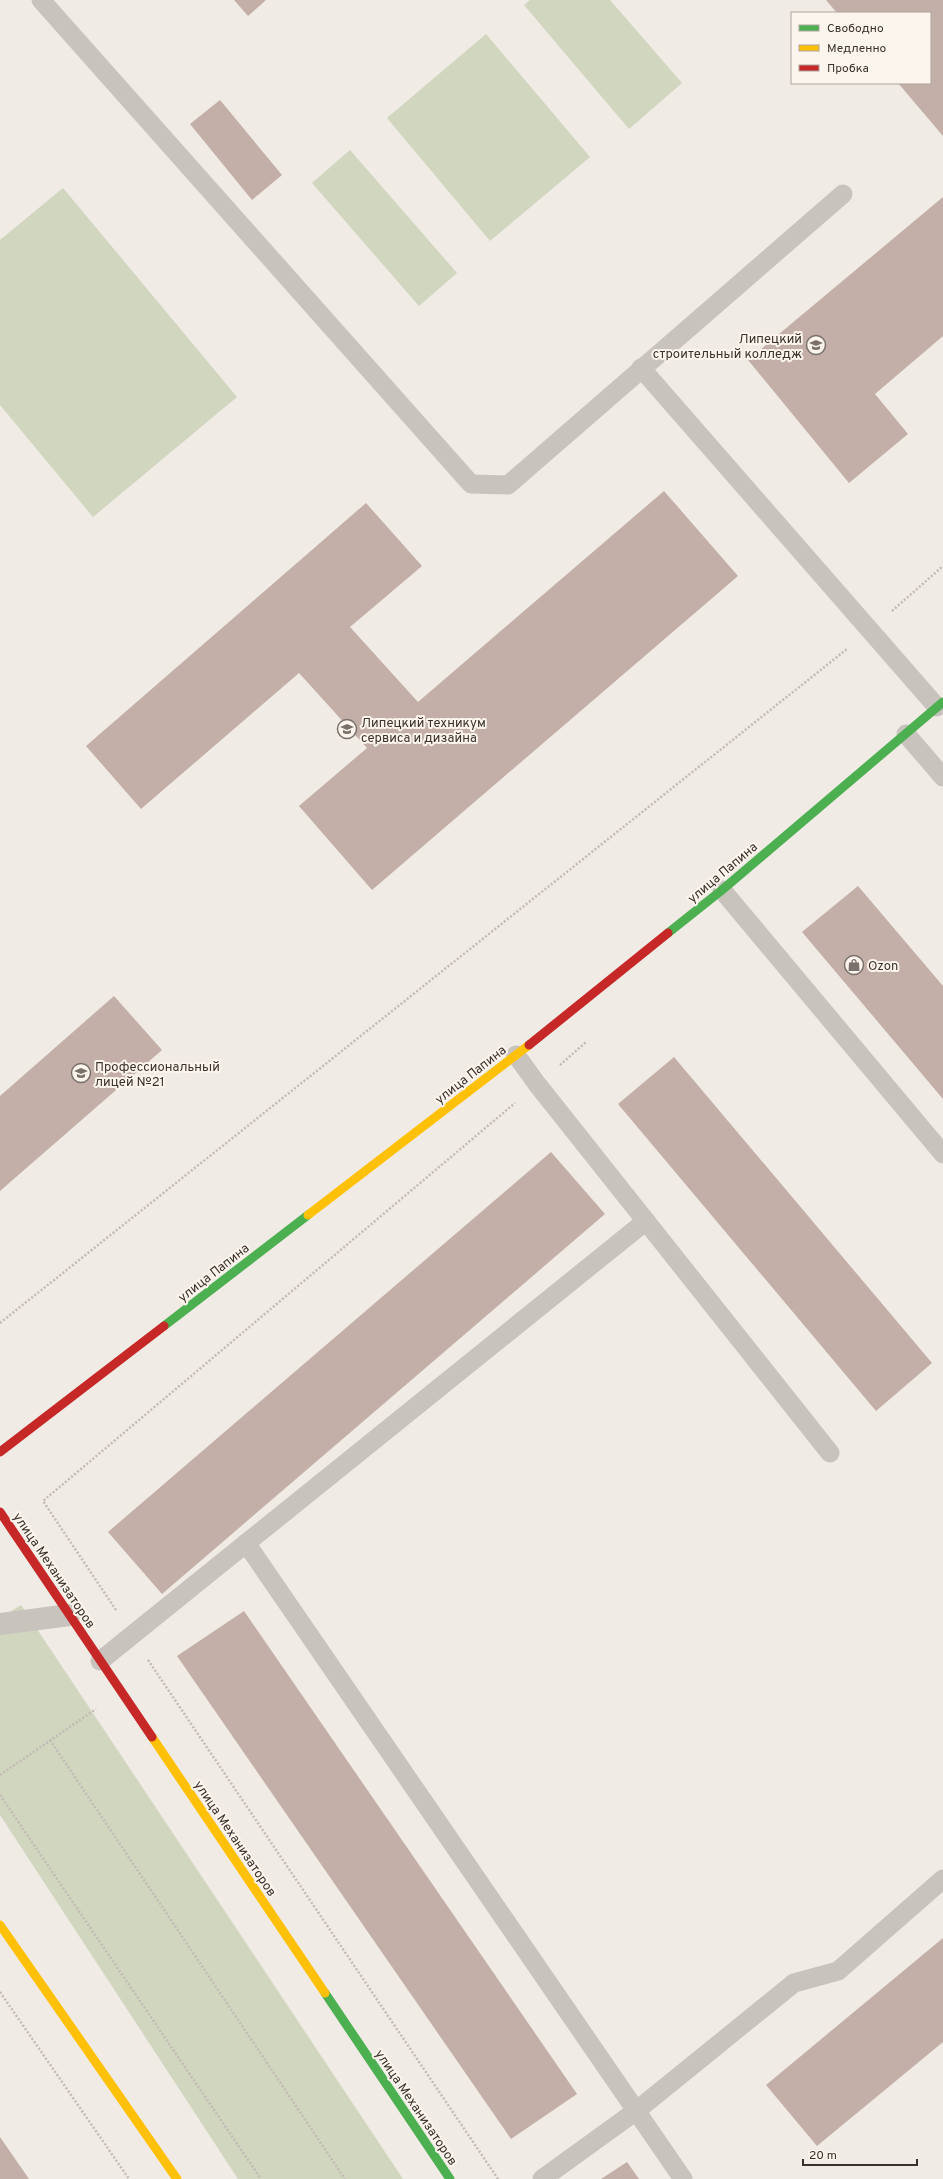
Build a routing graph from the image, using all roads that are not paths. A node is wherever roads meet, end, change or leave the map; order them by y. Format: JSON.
{"nodes":[{"id":1,"x":41,"y":0,"type":"edge"},
{"id":2,"x":843,"y":194,"type":"dead end"},
{"id":3,"x":642,"y":368,"type":"junction"},
{"id":4,"x":940,"y":705,"type":"edge"},
{"id":5,"x":906,"y":734,"type":"junction"},
{"id":6,"x":943,"y":777,"type":"edge"},
{"id":7,"x":722,"y":890,"type":"junction"},
{"id":8,"x":516,"y":1055,"type":"junction"},
{"id":9,"x":943,"y":1154,"type":"edge"},
{"id":10,"x":646,"y":1221,"type":"junction"},
{"id":11,"x":0,"y":1452,"type":"edge"},
{"id":12,"x":830,"y":1454,"type":"dead end"},
{"id":13,"x":0,"y":1512,"type":"edge"},
{"id":14,"x":246,"y":1543,"type":"junction"},
{"id":15,"x":69,"y":1615,"type":"junction"},
{"id":16,"x":0,"y":1624,"type":"edge"},
{"id":17,"x":100,"y":1660,"type":"junction"},
{"id":18,"x":943,"y":1879,"type":"edge"},
{"id":19,"x":0,"y":1925,"type":"edge"},
{"id":20,"x":636,"y":2111,"type":"junction"},
{"id":21,"x":177,"y":2179,"type":"edge"},
{"id":22,"x":450,"y":2179,"type":"edge"},
{"id":23,"x":542,"y":2179,"type":"edge"},
{"id":24,"x":683,"y":2179,"type":"edge"}],
"edges":[{"from":1,"to":3,"type":"lane"},
{"from":2,"to":3,"type":"lane"},
{"from":3,"to":4,"type":"lane"},
{"from":4,"to":5,"type":"street","name":"улица Папина"},
{"from":5,"to":6,"type":"lane"},
{"from":5,"to":7,"type":"street","name":"улица Папина"},
{"from":7,"to":8,"type":"street","name":"улица Папина"},
{"from":7,"to":9,"type":"lane"},
{"from":8,"to":10,"type":"lane"},
{"from":8,"to":11,"type":"street","name":"улица Папина"},
{"from":10,"to":12,"type":"lane"},
{"from":10,"to":14,"type":"lane"},
{"from":13,"to":15,"type":"street","name":"улица Механизаторов"},
{"from":14,"to":17,"type":"lane"},
{"from":14,"to":20,"type":"lane"},
{"from":15,"to":16,"type":"street"},
{"from":15,"to":17,"type":"street","name":"улица Механизаторов"},
{"from":17,"to":22,"type":"street","name":"улица Механизаторов"},
{"from":18,"to":20,"type":"lane"},
{"from":19,"to":21,"type":"street"},
{"from":20,"to":23,"type":"lane"},
{"from":20,"to":24,"type":"lane"}]}
